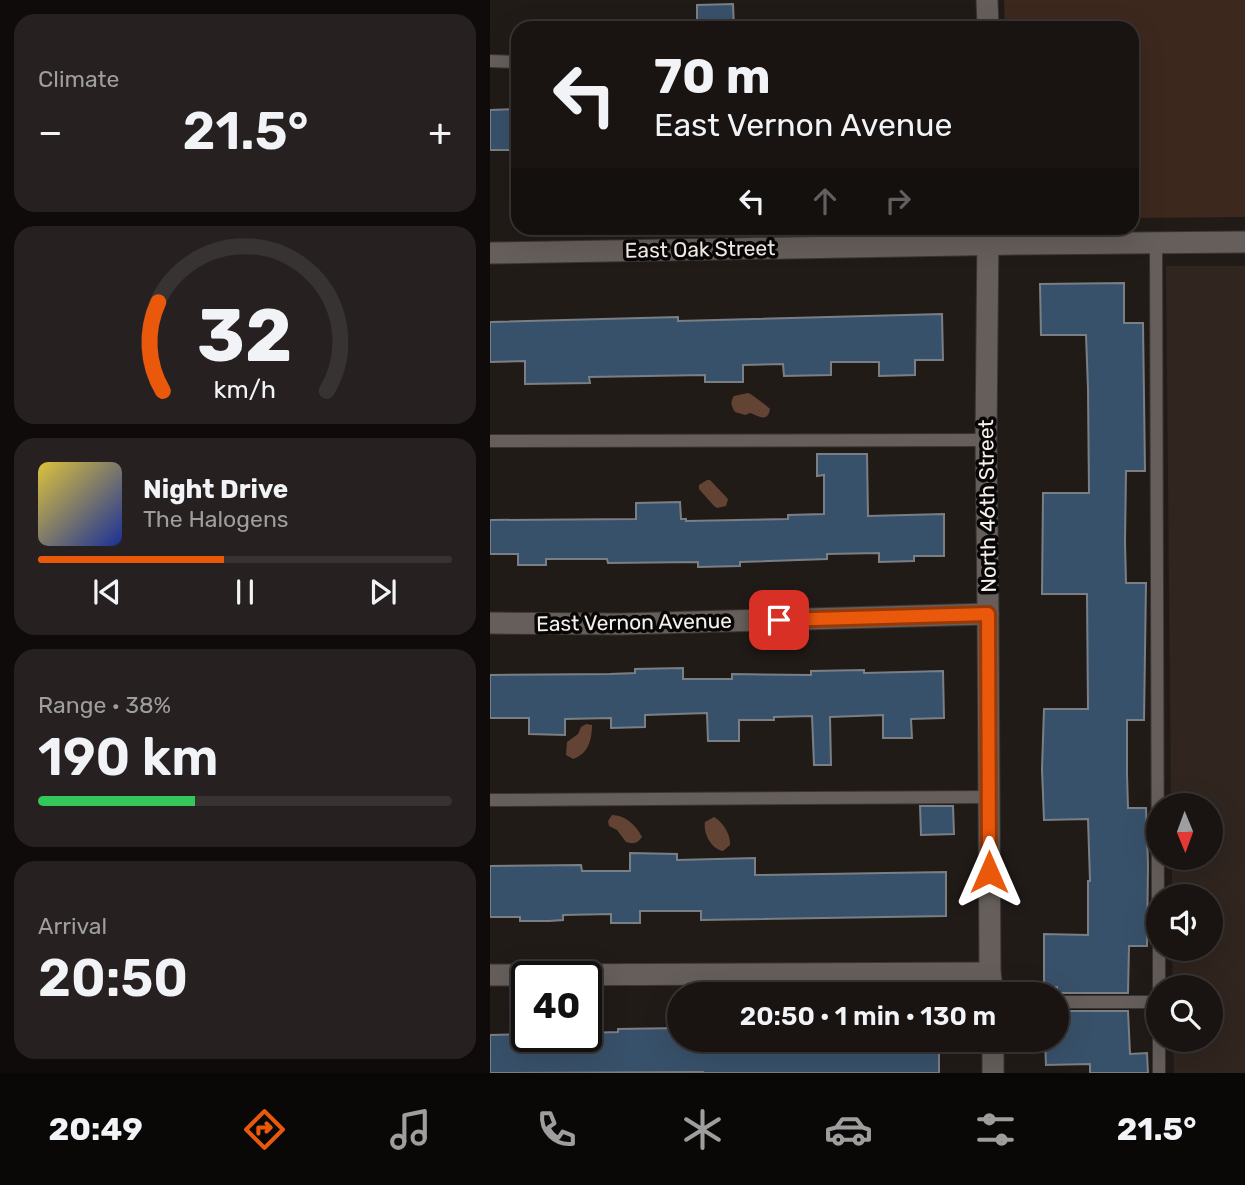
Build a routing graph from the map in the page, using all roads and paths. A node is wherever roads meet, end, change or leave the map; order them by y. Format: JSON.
{"nodes":[{"id":1,"x":987,"y":0,"type":"edge"},
{"id":2,"x":988,"y":21,"type":"edge"},
{"id":3,"x":490,"y":61,"type":"edge"},
{"id":4,"x":511,"y":62,"type":"edge"},
{"id":5,"x":988,"y":236,"type":"edge"},
{"id":6,"x":1245,"y":242,"type":"edge"},
{"id":7,"x":1156,"y":243,"type":"junction"},
{"id":8,"x":490,"y":253,"type":"edge"},
{"id":9,"x":986,"y":440,"type":"junction"},
{"id":10,"x":490,"y":441,"type":"edge"},
{"id":11,"x":988,"y":614,"type":"junction"},
{"id":12,"x":490,"y":623,"type":"edge"},
{"id":13,"x":989,"y":797,"type":"junction"},
{"id":14,"x":490,"y":800,"type":"edge"},
{"id":15,"x":1158,"y":884,"type":"edge"},
{"id":16,"x":490,"y":975,"type":"edge"},
{"id":17,"x":880,"y":982,"type":"edge"},
{"id":18,"x":991,"y":982,"type":"edge"},
{"id":19,"x":1069,"y":1002,"type":"edge"},
{"id":20,"x":1146,"y":1002,"type":"edge"},
{"id":21,"x":993,"y":1052,"type":"edge"},
{"id":22,"x":1159,"y":1052,"type":"edge"},
{"id":23,"x":993,"y":1073,"type":"edge"},
{"id":24,"x":1159,"y":1073,"type":"edge"}],
"edges":[{"from":1,"to":2,"type":"street"},
{"from":3,"to":4,"type":"lane"},
{"from":5,"to":7,"type":"street","name":"East Oak Street"},
{"from":5,"to":8,"type":"street","name":"East Oak Street"},
{"from":5,"to":9,"type":"street","name":"North 46th Street"},
{"from":6,"to":7,"type":"street","name":"East Oak Street"},
{"from":7,"to":15,"type":"lane"},
{"from":9,"to":10,"type":"lane"},
{"from":9,"to":11,"type":"street","name":"North 46th Street"},
{"from":11,"to":12,"type":"street","name":"East Vernon Avenue"},
{"from":11,"to":13,"type":"street","name":"North 46th Street"},
{"from":13,"to":14,"type":"lane"},
{"from":13,"to":18,"type":"street","name":"North 46th Street"},
{"from":16,"to":17,"type":"street"},
{"from":19,"to":20,"type":"lane"},
{"from":21,"to":23,"type":"street"},
{"from":22,"to":24,"type":"lane"}]}
